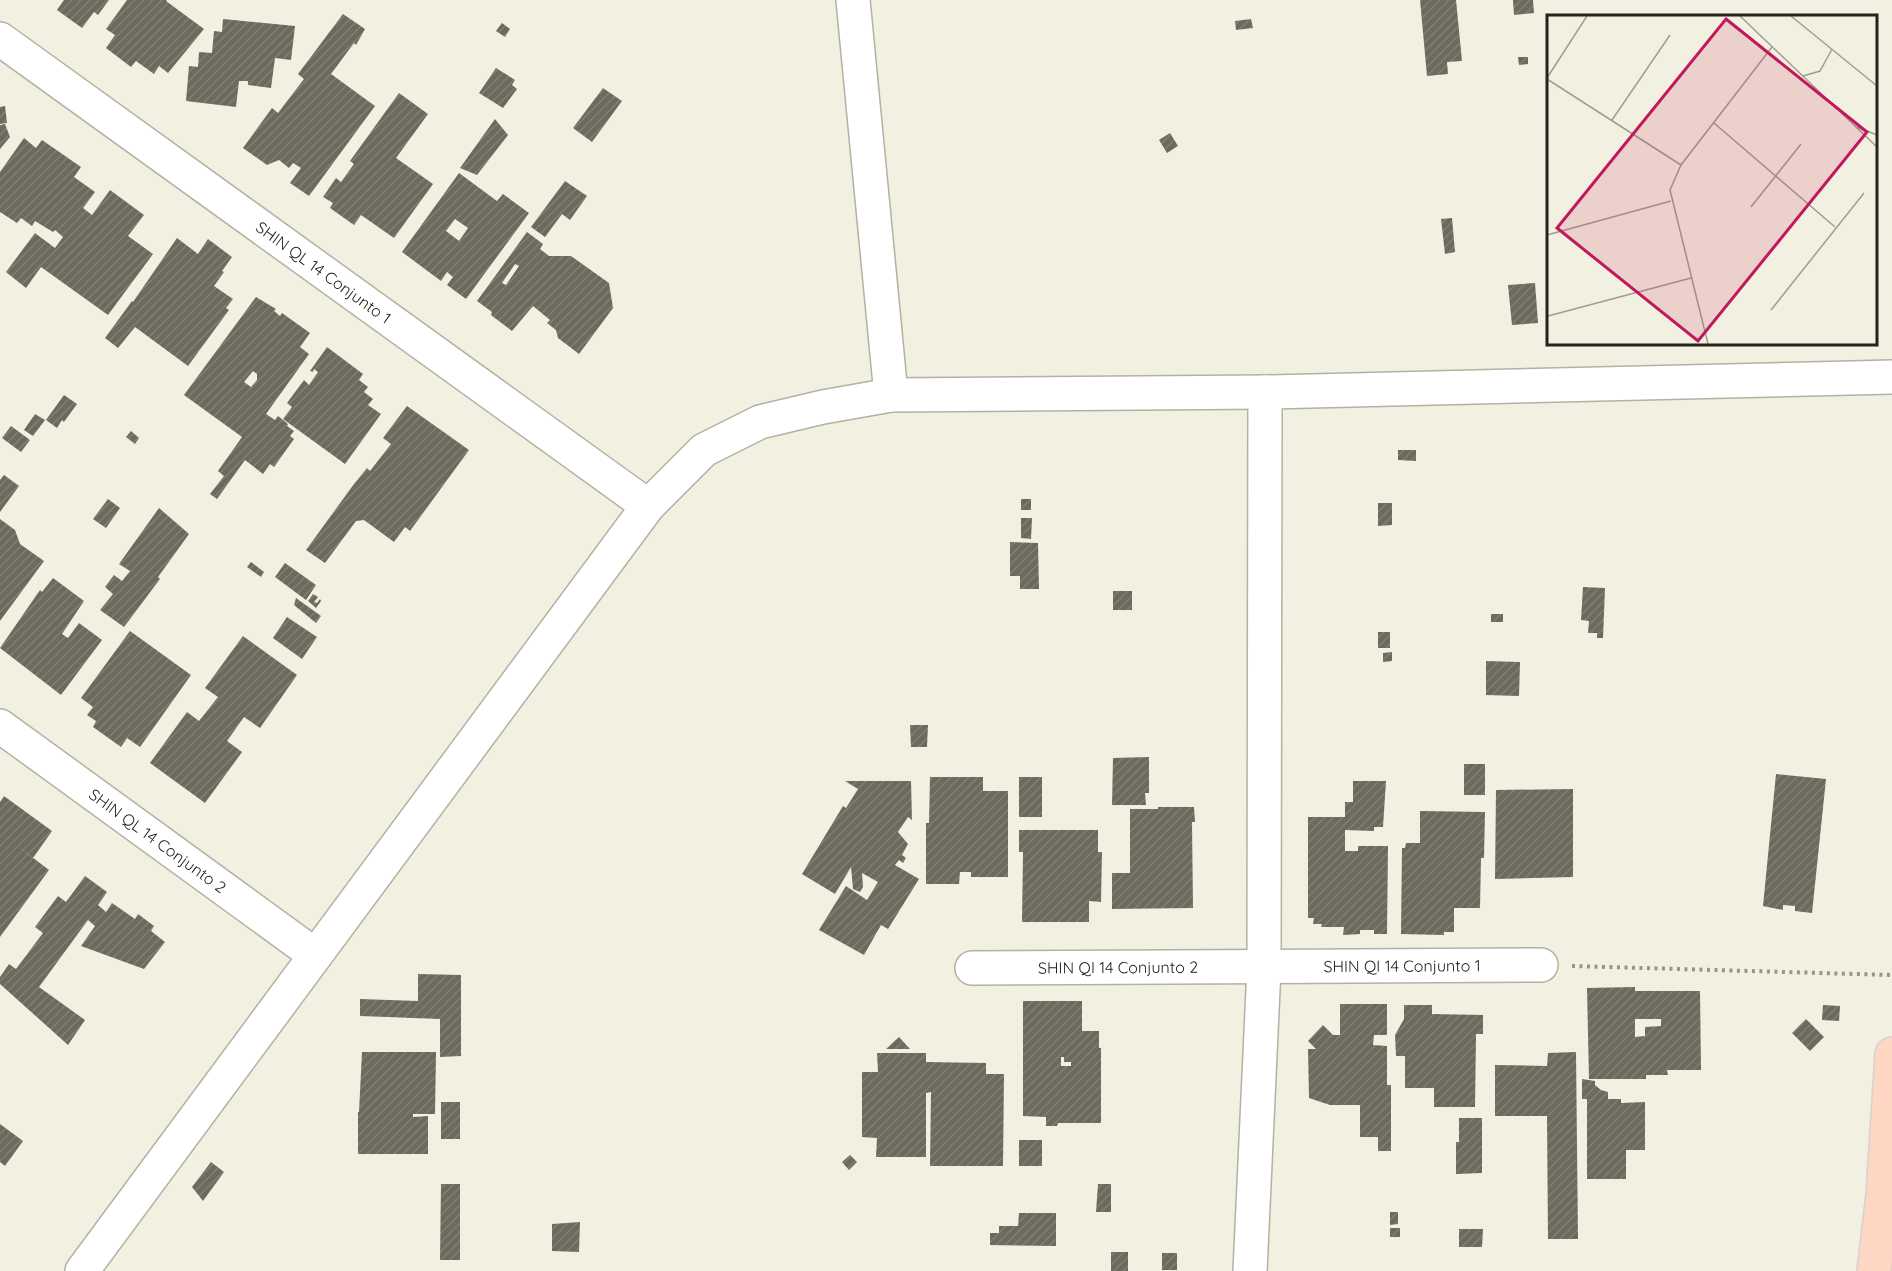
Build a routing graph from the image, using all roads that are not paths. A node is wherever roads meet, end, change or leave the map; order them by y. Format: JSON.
{"nodes":[{"id":1,"x":853,"y":0,"type":"edge"},
{"id":2,"x":0,"y":39,"type":"edge"},
{"id":3,"x":1892,"y":377,"type":"edge"},
{"id":4,"x":1264,"y":392,"type":"junction"},
{"id":5,"x":891,"y":395,"type":"junction"},
{"id":6,"x":648,"y":506,"type":"junction"},
{"id":7,"x":0,"y":726,"type":"edge"},
{"id":8,"x":315,"y":955,"type":"junction"},
{"id":9,"x":1541,"y":965,"type":"road end"},
{"id":10,"x":972,"y":968,"type":"dead end"},
{"id":11,"x":1264,"y":968,"type":"junction"},
{"id":12,"x":1892,"y":1054,"type":"edge"},
{"id":13,"x":1883,"y":1195,"type":"junction"},
{"id":14,"x":1892,"y":1227,"type":"edge"},
{"id":15,"x":82,"y":1271,"type":"edge"},
{"id":16,"x":1250,"y":1271,"type":"edge"},
{"id":17,"x":1874,"y":1271,"type":"edge"}],
"edges":[{"from":1,"to":5,"type":"street"},
{"from":2,"to":6,"type":"street","name":"SHIN QL 14 Conjunto 1"},
{"from":3,"to":4,"type":"street"},
{"from":4,"to":5,"type":"street"},
{"from":4,"to":11,"type":"street"},
{"from":5,"to":6,"type":"street"},
{"from":6,"to":8,"type":"street"},
{"from":7,"to":8,"type":"street","name":"SHIN QL 14 Conjunto 2"},
{"from":8,"to":15,"type":"street"},
{"from":9,"to":11,"type":"street","name":"SHIN QI 14 Conjunto 1"},
{"from":10,"to":11,"type":"street","name":"SHIN QI 14 Conjunto 2"},
{"from":11,"to":16,"type":"street"},
{"from":12,"to":13,"type":"main road"},
{"from":13,"to":14,"type":"street"},
{"from":13,"to":17,"type":"main road"}]}
